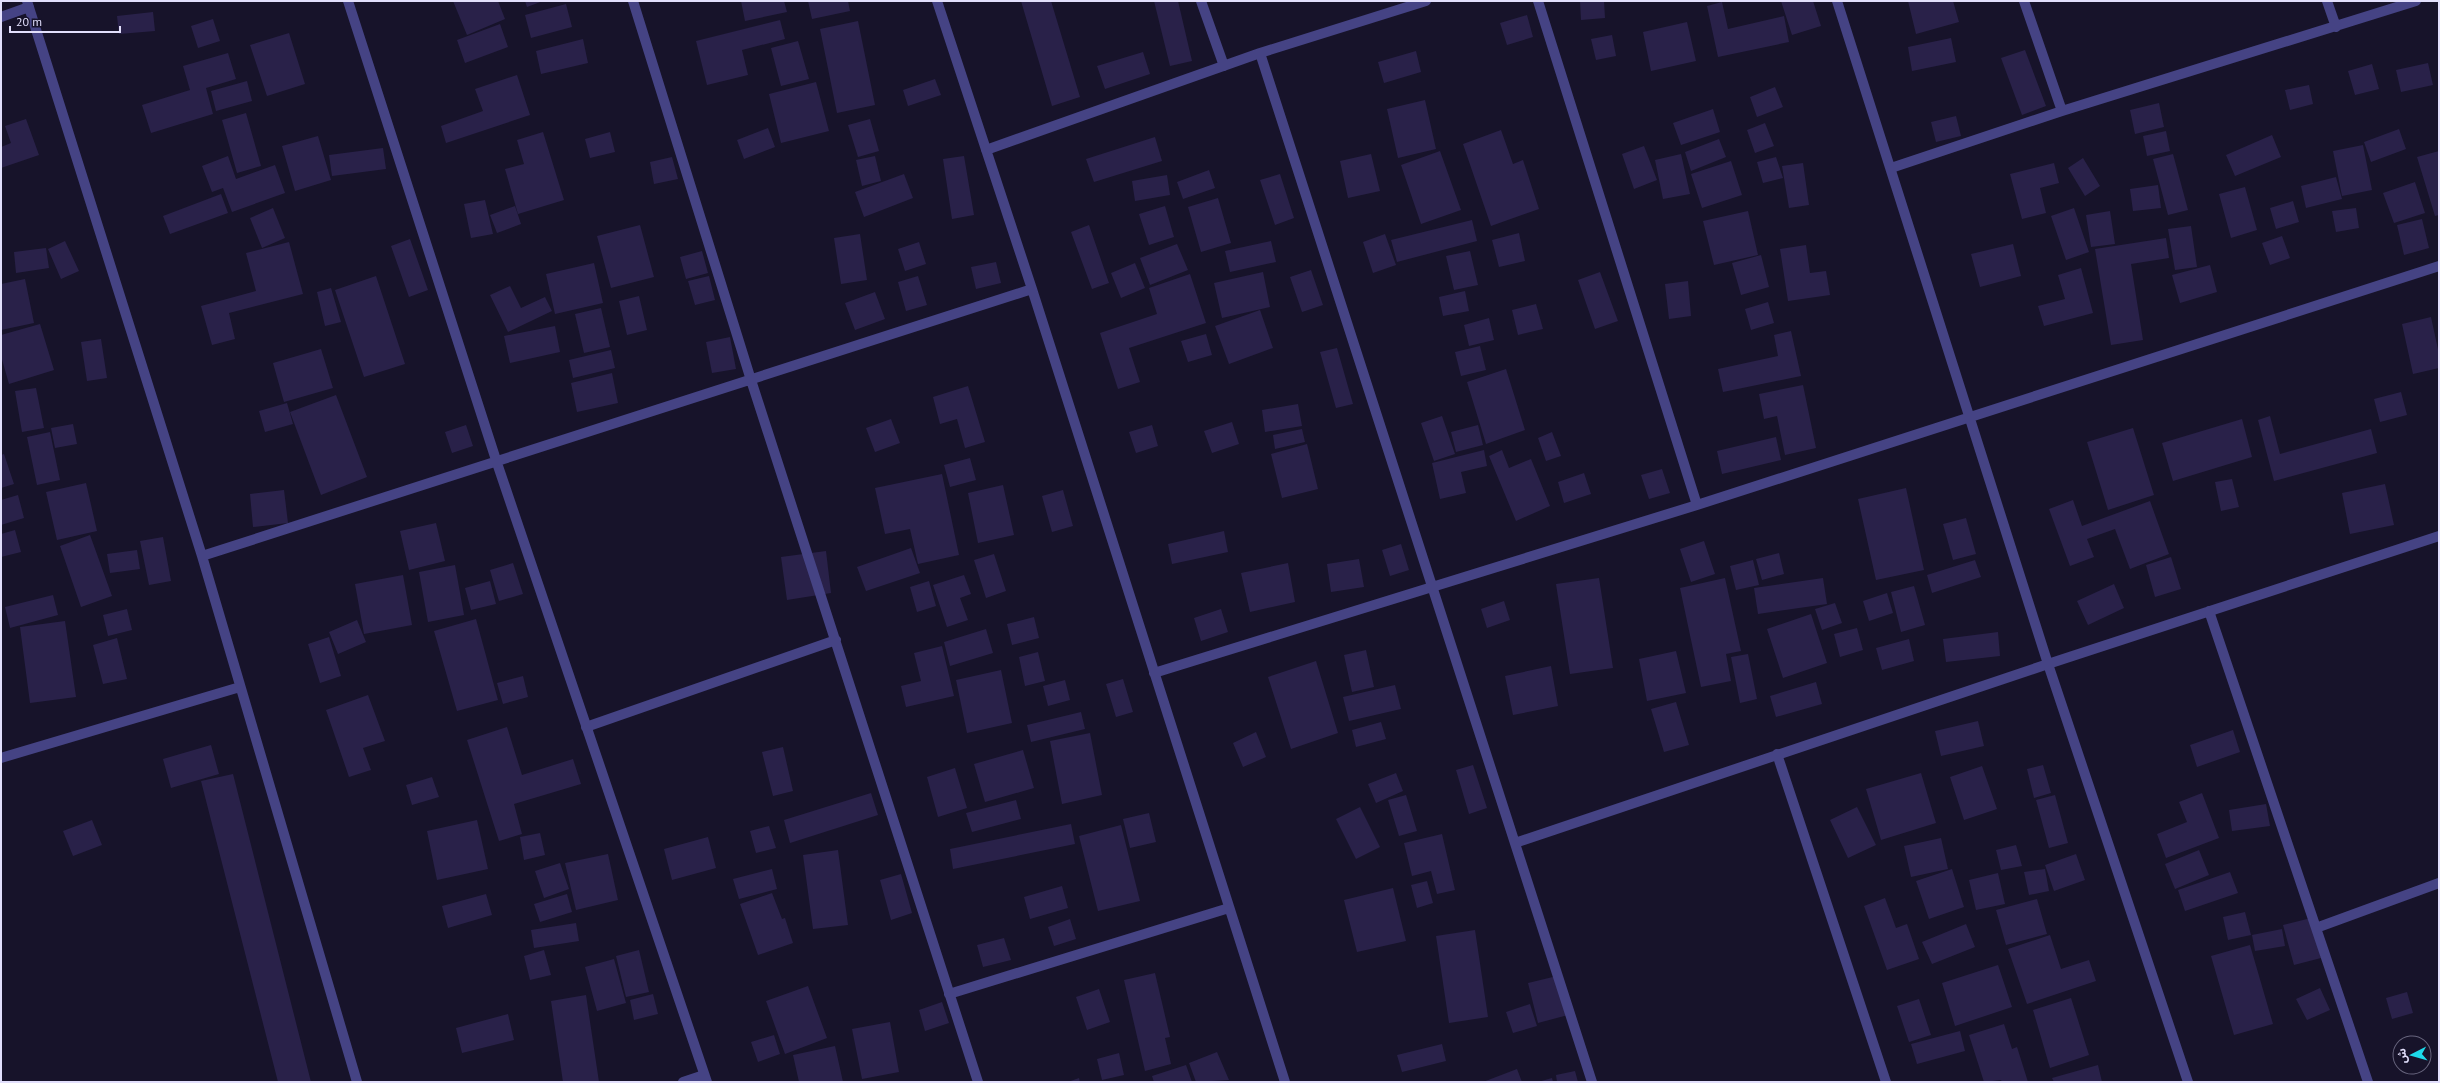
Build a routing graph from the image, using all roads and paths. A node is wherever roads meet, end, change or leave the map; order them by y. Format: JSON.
{"nodes":[{"id":1,"x":348,"y":1,"type":"edge"},
{"id":2,"x":633,"y":1,"type":"edge"},
{"id":3,"x":937,"y":1,"type":"edge"},
{"id":4,"x":1201,"y":1,"type":"edge"},
{"id":5,"x":1426,"y":1,"type":"edge"},
{"id":6,"x":1538,"y":1,"type":"edge"},
{"id":7,"x":1837,"y":1,"type":"edge"},
{"id":8,"x":2024,"y":1,"type":"edge"},
{"id":9,"x":2327,"y":1,"type":"edge"},
{"id":10,"x":2416,"y":1,"type":"edge"},
{"id":11,"x":28,"y":4,"type":"edge"},
{"id":12,"x":1,"y":17,"type":"edge"},
{"id":13,"x":2336,"y":27,"type":"junction"},
{"id":14,"x":1260,"y":53,"type":"junction"},
{"id":15,"x":1224,"y":66,"type":"junction"},
{"id":16,"x":2062,"y":111,"type":"junction"},
{"id":17,"x":986,"y":150,"type":"junction"},
{"id":18,"x":1891,"y":168,"type":"junction"},
{"id":19,"x":2439,"y":266,"type":"edge"},
{"id":20,"x":1032,"y":289,"type":"junction"},
{"id":21,"x":752,"y":380,"type":"junction"},
{"id":22,"x":1970,"y":417,"type":"junction"},
{"id":23,"x":497,"y":463,"type":"junction"},
{"id":24,"x":1696,"y":505,"type":"junction"},
{"id":25,"x":2439,"y":536,"type":"edge"},
{"id":26,"x":202,"y":556,"type":"junction"},
{"id":27,"x":1431,"y":587,"type":"junction"},
{"id":28,"x":2209,"y":611,"type":"junction"},
{"id":29,"x":836,"y":640,"type":"junction"},
{"id":30,"x":2048,"y":664,"type":"junction"},
{"id":31,"x":1154,"y":673,"type":"junction"},
{"id":32,"x":240,"y":687,"type":"junction"},
{"id":33,"x":586,"y":727,"type":"junction"},
{"id":34,"x":1777,"y":754,"type":"junction"},
{"id":35,"x":1,"y":758,"type":"edge"},
{"id":36,"x":1515,"y":843,"type":"junction"},
{"id":37,"x":2439,"y":883,"type":"edge"},
{"id":38,"x":1229,"y":908,"type":"junction"},
{"id":39,"x":2316,"y":928,"type":"junction"},
{"id":40,"x":950,"y":994,"type":"junction"},
{"id":41,"x":706,"y":1078,"type":"edge"},
{"id":42,"x":357,"y":1082,"type":"edge"},
{"id":43,"x":683,"y":1082,"type":"edge"},
{"id":44,"x":978,"y":1082,"type":"edge"},
{"id":45,"x":1285,"y":1082,"type":"edge"},
{"id":46,"x":1592,"y":1082,"type":"edge"},
{"id":47,"x":1886,"y":1082,"type":"edge"},
{"id":48,"x":2188,"y":1082,"type":"edge"},
{"id":49,"x":2368,"y":1082,"type":"edge"}],
"edges":[{"from":1,"to":23,"type":"street"},
{"from":2,"to":21,"type":"street"},
{"from":3,"to":17,"type":"street"},
{"from":4,"to":15,"type":"street"},
{"from":5,"to":14,"type":"street"},
{"from":6,"to":24,"type":"street"},
{"from":7,"to":18,"type":"street"},
{"from":8,"to":16,"type":"street"},
{"from":9,"to":13,"type":"street"},
{"from":10,"to":13,"type":"street"},
{"from":11,"to":12,"type":"street"},
{"from":11,"to":26,"type":"street"},
{"from":13,"to":16,"type":"street"},
{"from":14,"to":15,"type":"street"},
{"from":14,"to":27,"type":"street"},
{"from":15,"to":17,"type":"street"},
{"from":16,"to":18,"type":"street"},
{"from":17,"to":20,"type":"street"},
{"from":18,"to":22,"type":"street"},
{"from":19,"to":22,"type":"street"},
{"from":20,"to":21,"type":"street"},
{"from":20,"to":31,"type":"street"},
{"from":21,"to":23,"type":"street"},
{"from":21,"to":29,"type":"street"},
{"from":22,"to":24,"type":"street"},
{"from":22,"to":30,"type":"street"},
{"from":23,"to":26,"type":"street"},
{"from":23,"to":33,"type":"street"},
{"from":24,"to":27,"type":"street"},
{"from":25,"to":28,"type":"street"},
{"from":26,"to":32,"type":"street"},
{"from":27,"to":31,"type":"street"},
{"from":27,"to":36,"type":"street"},
{"from":28,"to":30,"type":"street"},
{"from":28,"to":39,"type":"street"},
{"from":29,"to":33,"type":"street"},
{"from":29,"to":40,"type":"street"},
{"from":30,"to":34,"type":"street"},
{"from":30,"to":48,"type":"street"},
{"from":31,"to":38,"type":"street"},
{"from":32,"to":35,"type":"street"},
{"from":32,"to":42,"type":"street"},
{"from":33,"to":41,"type":"street"},
{"from":34,"to":36,"type":"street"},
{"from":34,"to":47,"type":"street"},
{"from":36,"to":46,"type":"street"},
{"from":37,"to":39,"type":"street"},
{"from":38,"to":40,"type":"street"},
{"from":38,"to":45,"type":"street"},
{"from":39,"to":49,"type":"street"},
{"from":40,"to":44,"type":"street"},
{"from":41,"to":43,"type":"street"}]}
